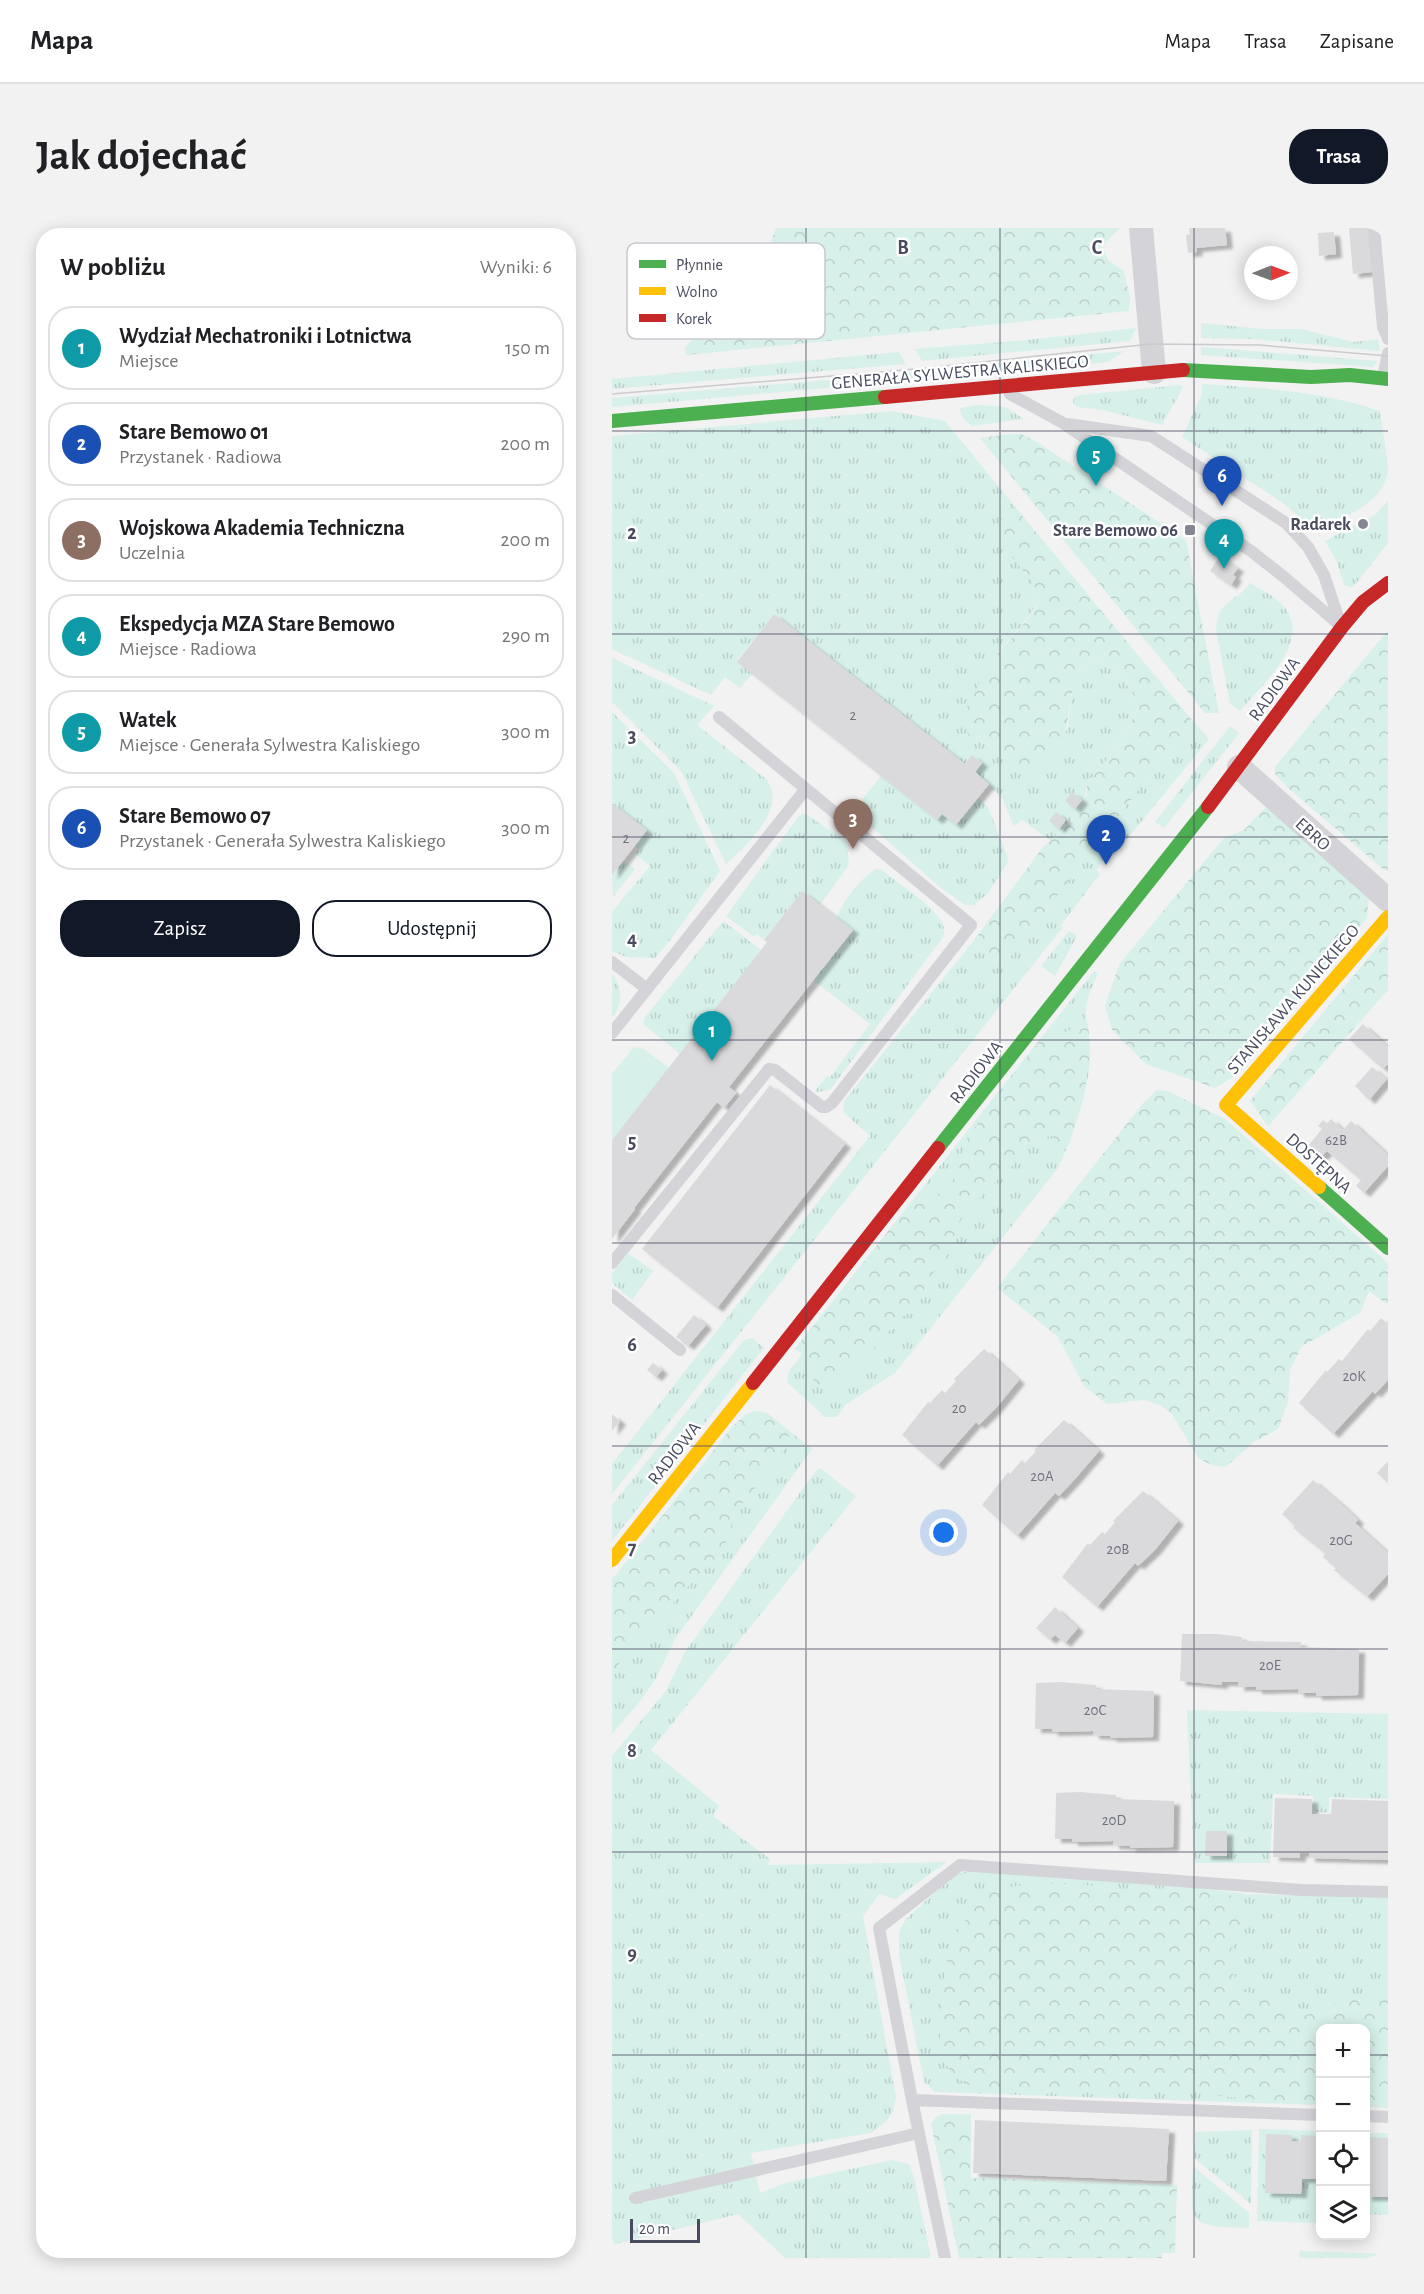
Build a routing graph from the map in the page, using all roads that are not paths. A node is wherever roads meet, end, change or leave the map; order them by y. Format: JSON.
{"nodes":[{"id":1,"x":1141,"y":228,"type":"edge"},
{"id":2,"x":1374,"y":228,"type":"edge"},
{"id":3,"x":1388,"y":339,"type":"edge"},
{"id":4,"x":1388,"y":353,"type":"edge"},
{"id":5,"x":1154,"y":372,"type":"junction"},
{"id":6,"x":1311,"y":377,"type":"junction"},
{"id":7,"x":1386,"y":379,"type":"edge"},
{"id":8,"x":998,"y":388,"type":"junction"},
{"id":9,"x":1345,"y":390,"type":"dead end"},
{"id":10,"x":612,"y":421,"type":"edge"},
{"id":11,"x":1063,"y":423,"type":"junction"},
{"id":12,"x":1376,"y":574,"type":"dead end"},
{"id":13,"x":1388,"y":583,"type":"edge"},
{"id":14,"x":1363,"y":602,"type":"junction"},
{"id":15,"x":1342,"y":627,"type":"junction"},
{"id":16,"x":719,"y":717,"type":"dead end"},
{"id":17,"x":1239,"y":767,"type":"junction"},
{"id":18,"x":805,"y":790,"type":"junction"},
{"id":19,"x":1388,"y":900,"type":"edge"},
{"id":20,"x":1388,"y":917,"type":"edge"},
{"id":21,"x":612,"y":962,"type":"edge"},
{"id":22,"x":646,"y":989,"type":"junction"},
{"id":23,"x":612,"y":1032,"type":"edge"},
{"id":24,"x":1226,"y":1105,"type":"joint"},
{"id":25,"x":1388,"y":1248,"type":"edge"},
{"id":26,"x":612,"y":1263,"type":"edge"},
{"id":27,"x":612,"y":1294,"type":"edge"},
{"id":28,"x":680,"y":1350,"type":"dead end"},
{"id":29,"x":612,"y":1560,"type":"edge"},
{"id":30,"x":1388,"y":1892,"type":"edge"},
{"id":31,"x":912,"y":2100,"type":"junction"},
{"id":32,"x":1316,"y":2115,"type":"edge"},
{"id":33,"x":1370,"y":2116,"type":"edge"},
{"id":34,"x":1388,"y":2117,"type":"edge"},
{"id":35,"x":919,"y":2133,"type":"junction"},
{"id":36,"x":635,"y":2198,"type":"dead end"},
{"id":37,"x":945,"y":2258,"type":"edge"}],
"edges":[{"from":1,"to":5,"type":"street"},
{"from":2,"to":3,"type":"lane"},
{"from":4,"to":7,"type":"lane"},
{"from":5,"to":6,"type":"street","name":"GENERAŁA SYLWESTRA KALISKIEGO"},
{"from":5,"to":8,"type":"street","name":"GENERAŁA SYLWESTRA KALISKIEGO"},
{"from":6,"to":7,"type":"street","name":"GENERAŁA SYLWESTRA KALISKIEGO"},
{"from":6,"to":9,"type":"street","name":"GENERAŁA SYLWESTRA KALISKIEGO"},
{"from":8,"to":10,"type":"street","name":"GENERAŁA SYLWESTRA KALISKIEGO"},
{"from":8,"to":11,"type":"lane"},
{"from":11,"to":15,"type":"lane"},
{"from":11,"to":15,"type":"lane"},
{"from":12,"to":14,"type":"street","name":"RADIOWA"},
{"from":13,"to":14,"type":"street","name":"RADIOWA"},
{"from":14,"to":15,"type":"street","name":"RADIOWA"},
{"from":15,"to":17,"type":"street","name":"RADIOWA"},
{"from":16,"to":18,"type":"lane"},
{"from":17,"to":19,"type":"street","name":"EBRO"},
{"from":17,"to":29,"type":"street","name":"RADIOWA"},
{"from":18,"to":22,"type":"lane"},
{"from":18,"to":26,"type":"lane"},
{"from":20,"to":24,"type":"street","name":"STANISŁAWA KUNICKIEGO"},
{"from":21,"to":22,"type":"lane"},
{"from":22,"to":23,"type":"lane"},
{"from":24,"to":25,"type":"street","name":"DOSTĘPNA"},
{"from":27,"to":28,"type":"lane"},
{"from":30,"to":31,"type":"lane"},
{"from":31,"to":32,"type":"lane"},
{"from":31,"to":35,"type":"lane"},
{"from":33,"to":34,"type":"lane"},
{"from":35,"to":36,"type":"lane"},
{"from":35,"to":37,"type":"lane"}]}
